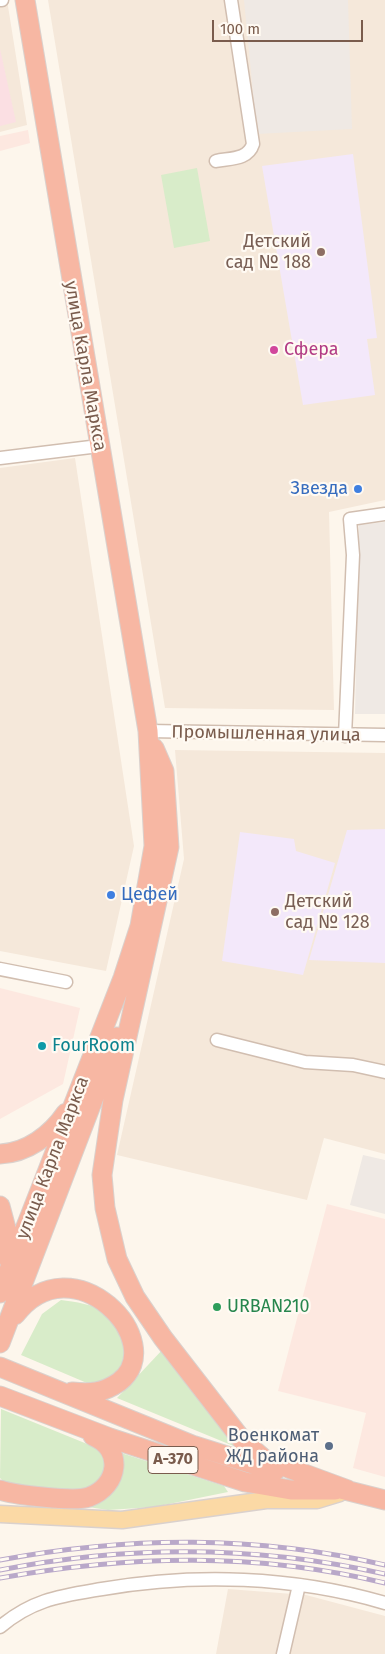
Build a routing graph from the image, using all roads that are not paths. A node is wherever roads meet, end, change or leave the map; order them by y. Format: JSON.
{"nodes":[{"id":1,"x":24,"y":0,"type":"edge"},
{"id":2,"x":230,"y":0,"type":"edge"},
{"id":3,"x":216,"y":161,"type":"dead end"},
{"id":4,"x":99,"y":446,"type":"junction"},
{"id":5,"x":0,"y":458,"type":"edge"},
{"id":6,"x":385,"y":514,"type":"edge"},
{"id":7,"x":148,"y":731,"type":"junction"},
{"id":8,"x":345,"y":736,"type":"junction"},
{"id":9,"x":385,"y":736,"type":"edge"},
{"id":10,"x":0,"y":968,"type":"edge"},
{"id":11,"x":66,"y":982,"type":"dead end"},
{"id":12,"x":138,"y":982,"type":"junction"},
{"id":13,"x":217,"y":1040,"type":"dead end"},
{"id":14,"x":385,"y":1072,"type":"edge"},
{"id":15,"x":78,"y":1093,"type":"junction"},
{"id":16,"x":0,"y":1154,"type":"edge"},
{"id":17,"x":0,"y":1206,"type":"edge"},
{"id":18,"x":3,"y":1286,"type":"edge"},
{"id":19,"x":3,"y":1335,"type":"edge"},
{"id":20,"x":0,"y":1367,"type":"edge"},
{"id":21,"x":56,"y":1391,"type":"junction"},
{"id":22,"x":2,"y":1397,"type":"edge"},
{"id":23,"x":0,"y":1490,"type":"edge"},
{"id":24,"x":348,"y":1490,"type":"junction"},
{"id":25,"x":385,"y":1500,"type":"edge"},
{"id":26,"x":0,"y":1514,"type":"edge"},
{"id":27,"x":299,"y":1585,"type":"junction"},
{"id":28,"x":385,"y":1603,"type":"edge"},
{"id":29,"x":0,"y":1627,"type":"edge"},
{"id":30,"x":283,"y":1654,"type":"edge"}],
"edges":[{"from":1,"to":4,"type":"highway","name":"улица Карла Маркса"},
{"from":2,"to":3,"type":"street"},
{"from":4,"to":5,"type":"street"},
{"from":4,"to":7,"type":"highway","name":"улица Карла Маркса"},
{"from":6,"to":8,"type":"street"},
{"from":7,"to":8,"type":"street","name":"Промышленная улица"},
{"from":7,"to":12,"type":"highway","name":"улица Карла Маркса"},
{"from":7,"to":15,"type":"highway","name":"улица Карла Маркса"},
{"from":8,"to":9,"type":"street","name":"Промышленная улица"},
{"from":10,"to":11,"type":"street"},
{"from":12,"to":19,"type":"highway"},
{"from":12,"to":24,"type":"highway"},
{"from":13,"to":14,"type":"street"},
{"from":15,"to":16,"type":"highway"},
{"from":15,"to":18,"type":"highway","name":"улица Карла Маркса"},
{"from":17,"to":18,"type":"highway"},
{"from":19,"to":21,"type":"highway"},
{"from":20,"to":21,"type":"highway","number":"А-370"},
{"from":21,"to":24,"type":"highway","number":"А-370"},
{"from":22,"to":23,"type":"highway"},
{"from":22,"to":24,"type":"highway","number":"А-370"},
{"from":24,"to":25,"type":"highway","number":"А-370"},
{"from":24,"to":26,"type":"main road"},
{"from":27,"to":28,"type":"street"},
{"from":27,"to":29,"type":"street"},
{"from":27,"to":30,"type":"street"}]}
